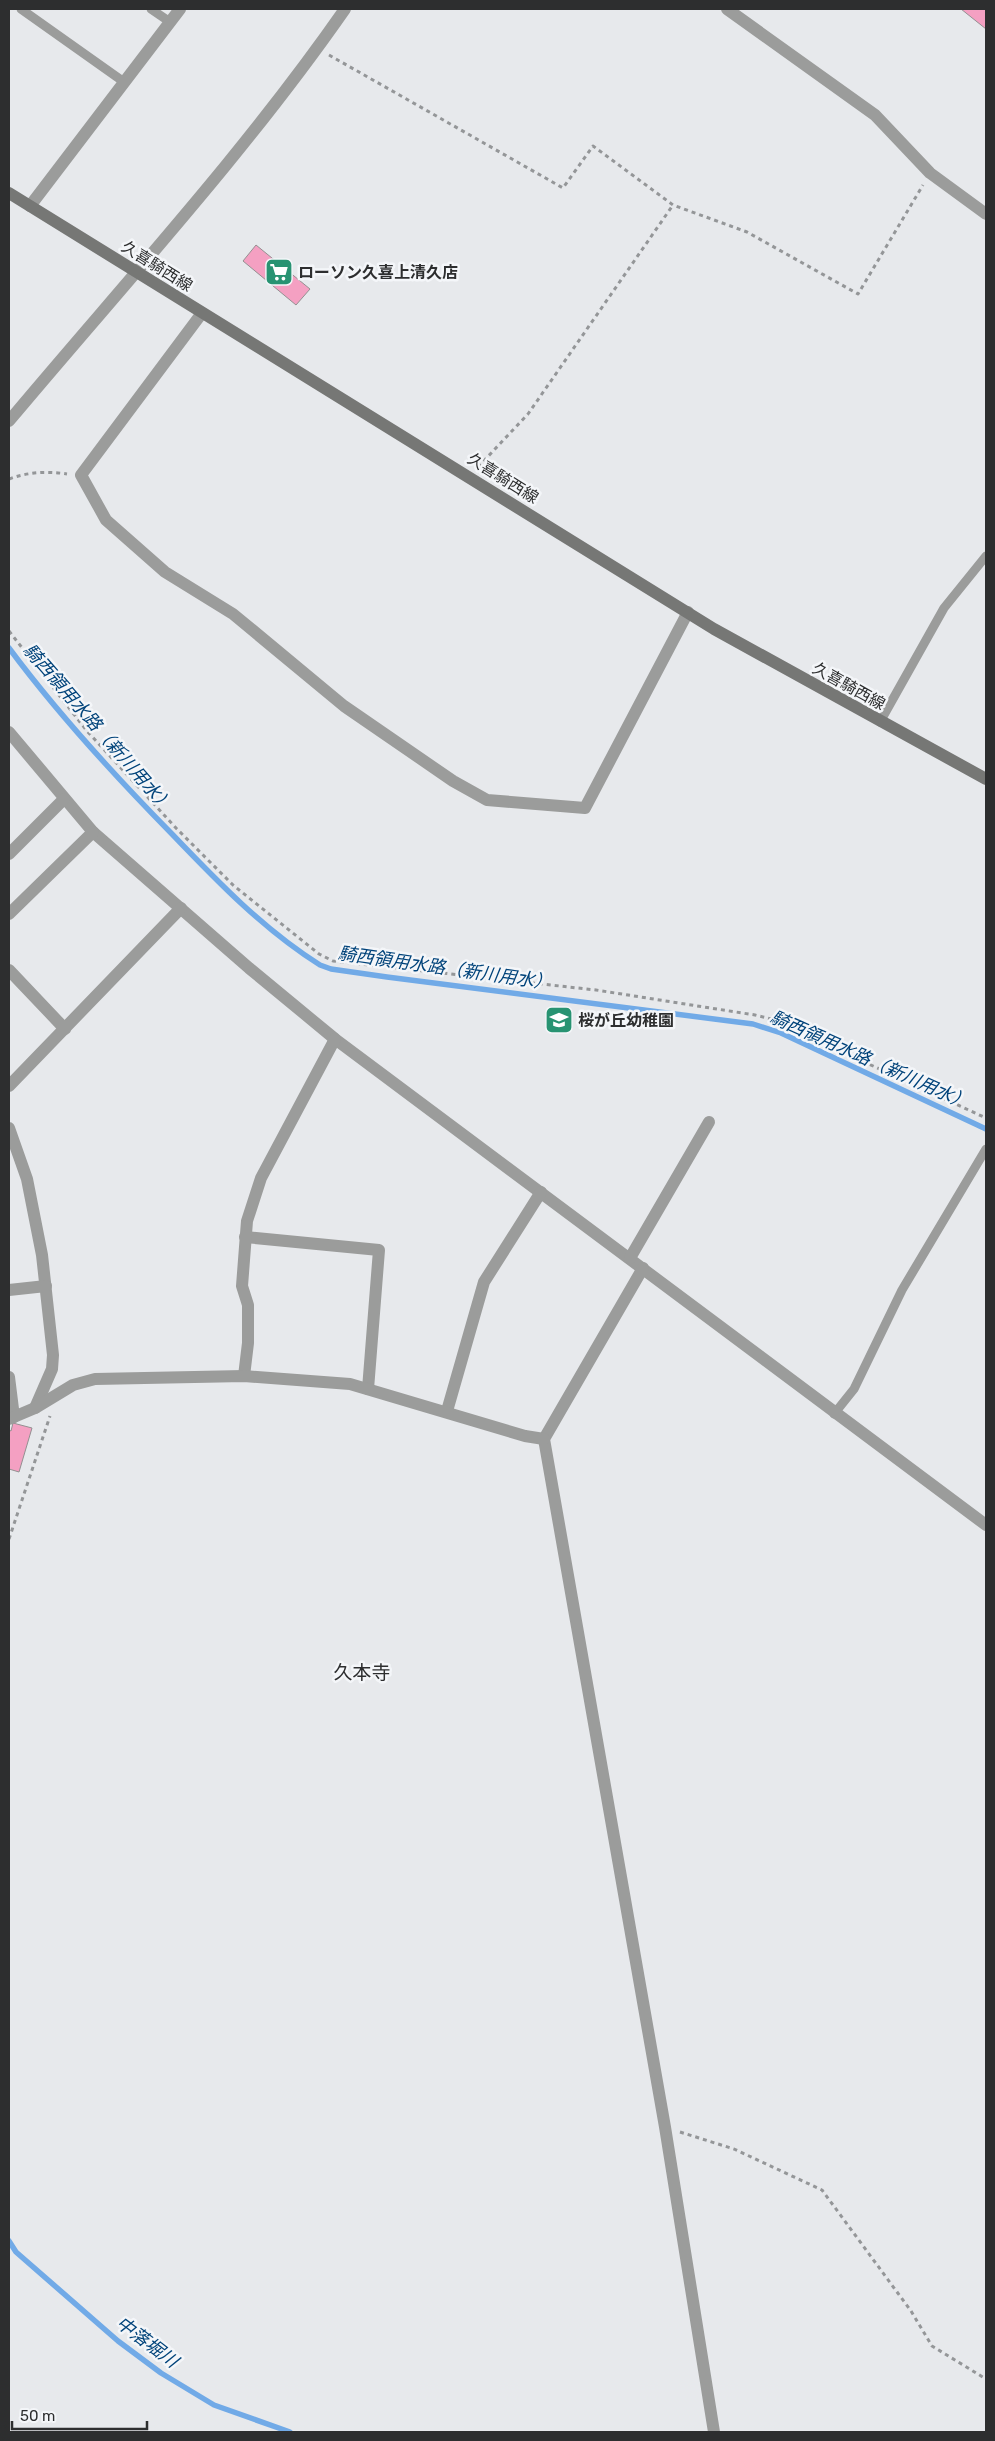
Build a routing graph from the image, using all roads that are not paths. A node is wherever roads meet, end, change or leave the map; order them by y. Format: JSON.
{"nodes":[{"id":1,"x":21,"y":9,"type":"edge"},
{"id":2,"x":151,"y":9,"type":"edge"},
{"id":3,"x":180,"y":9,"type":"edge"},
{"id":4,"x":345,"y":9,"type":"edge"},
{"id":5,"x":727,"y":9,"type":"edge"},
{"id":6,"x":170,"y":22,"type":"junction"},
{"id":7,"x":124,"y":82,"type":"junction"},
{"id":8,"x":9,"y":193,"type":"edge"},
{"id":9,"x":30,"y":206,"type":"junction"},
{"id":10,"x":986,"y":214,"type":"edge"},
{"id":11,"x":135,"y":272,"type":"junction"},
{"id":12,"x":202,"y":313,"type":"junction"},
{"id":13,"x":9,"y":420,"type":"edge"},
{"id":14,"x":986,"y":556,"type":"edge"},
{"id":15,"x":688,"y":612,"type":"junction"},
{"id":16,"x":880,"y":722,"type":"junction"},
{"id":17,"x":11,"y":741,"type":"edge"},
{"id":18,"x":986,"y":779,"type":"edge"},
{"id":19,"x":64,"y":799,"type":"junction"},
{"id":20,"x":93,"y":832,"type":"junction"},
{"id":21,"x":9,"y":854,"type":"edge"},
{"id":22,"x":181,"y":908,"type":"junction"},
{"id":23,"x":9,"y":914,"type":"edge"},
{"id":24,"x":9,"y":970,"type":"edge"},
{"id":25,"x":65,"y":1028,"type":"junction"},
{"id":26,"x":335,"y":1039,"type":"junction"},
{"id":27,"x":9,"y":1086,"type":"edge"},
{"id":28,"x":709,"y":1122,"type":"dead end"},
{"id":29,"x":9,"y":1128,"type":"edge"},
{"id":30,"x":986,"y":1150,"type":"edge"},
{"id":31,"x":541,"y":1192,"type":"junction"},
{"id":32,"x":245,"y":1237,"type":"junction"},
{"id":33,"x":630,"y":1258,"type":"junction"},
{"id":34,"x":642,"y":1268,"type":"junction"},
{"id":35,"x":46,"y":1286,"type":"junction"},
{"id":36,"x":9,"y":1290,"type":"edge"},
{"id":37,"x":244,"y":1376,"type":"junction"},
{"id":38,"x":9,"y":1377,"type":"edge"},
{"id":39,"x":368,"y":1389,"type":"junction"},
{"id":40,"x":35,"y":1408,"type":"junction"},
{"id":41,"x":447,"y":1411,"type":"junction"},
{"id":42,"x":834,"y":1414,"type":"junction"},
{"id":43,"x":11,"y":1418,"type":"edge"},
{"id":44,"x":544,"y":1439,"type":"junction"},
{"id":45,"x":986,"y":1525,"type":"edge"},
{"id":46,"x":714,"y":2432,"type":"edge"}],
"edges":[{"from":1,"to":7,"type":"lane"},
{"from":2,"to":6,"type":"lane"},
{"from":3,"to":6,"type":"street"},
{"from":4,"to":11,"type":"street"},
{"from":5,"to":10,"type":"street"},
{"from":6,"to":7,"type":"street"},
{"from":7,"to":9,"type":"street"},
{"from":8,"to":9,"type":"main road","name":"久喜騎西線"},
{"from":9,"to":11,"type":"main road","name":"久喜騎西線"},
{"from":11,"to":12,"type":"main road","name":"久喜騎西線"},
{"from":11,"to":13,"type":"street"},
{"from":12,"to":15,"type":"main road","name":"久喜騎西線"},
{"from":12,"to":15,"type":"street"},
{"from":14,"to":16,"type":"lane"},
{"from":15,"to":16,"type":"main road","name":"久喜騎西線"},
{"from":16,"to":18,"type":"main road","name":"久喜騎西線"},
{"from":17,"to":19,"type":"street"},
{"from":19,"to":20,"type":"street"},
{"from":19,"to":21,"type":"street"},
{"from":20,"to":22,"type":"street"},
{"from":20,"to":23,"type":"street"},
{"from":22,"to":25,"type":"street"},
{"from":22,"to":26,"type":"street"},
{"from":24,"to":25,"type":"street"},
{"from":25,"to":27,"type":"street"},
{"from":26,"to":31,"type":"street"},
{"from":26,"to":32,"type":"street"},
{"from":28,"to":33,"type":"street"},
{"from":29,"to":35,"type":"street"},
{"from":30,"to":42,"type":"lane"},
{"from":31,"to":33,"type":"street"},
{"from":31,"to":41,"type":"street"},
{"from":32,"to":37,"type":"street"},
{"from":32,"to":39,"type":"street"},
{"from":33,"to":34,"type":"street"},
{"from":34,"to":42,"type":"street"},
{"from":34,"to":44,"type":"street"},
{"from":35,"to":36,"type":"street"},
{"from":35,"to":40,"type":"street"},
{"from":37,"to":39,"type":"street"},
{"from":37,"to":40,"type":"street"},
{"from":38,"to":43,"type":"street"},
{"from":39,"to":41,"type":"street"},
{"from":40,"to":43,"type":"street"},
{"from":41,"to":44,"type":"street"},
{"from":42,"to":45,"type":"street"},
{"from":44,"to":46,"type":"street"}]}
